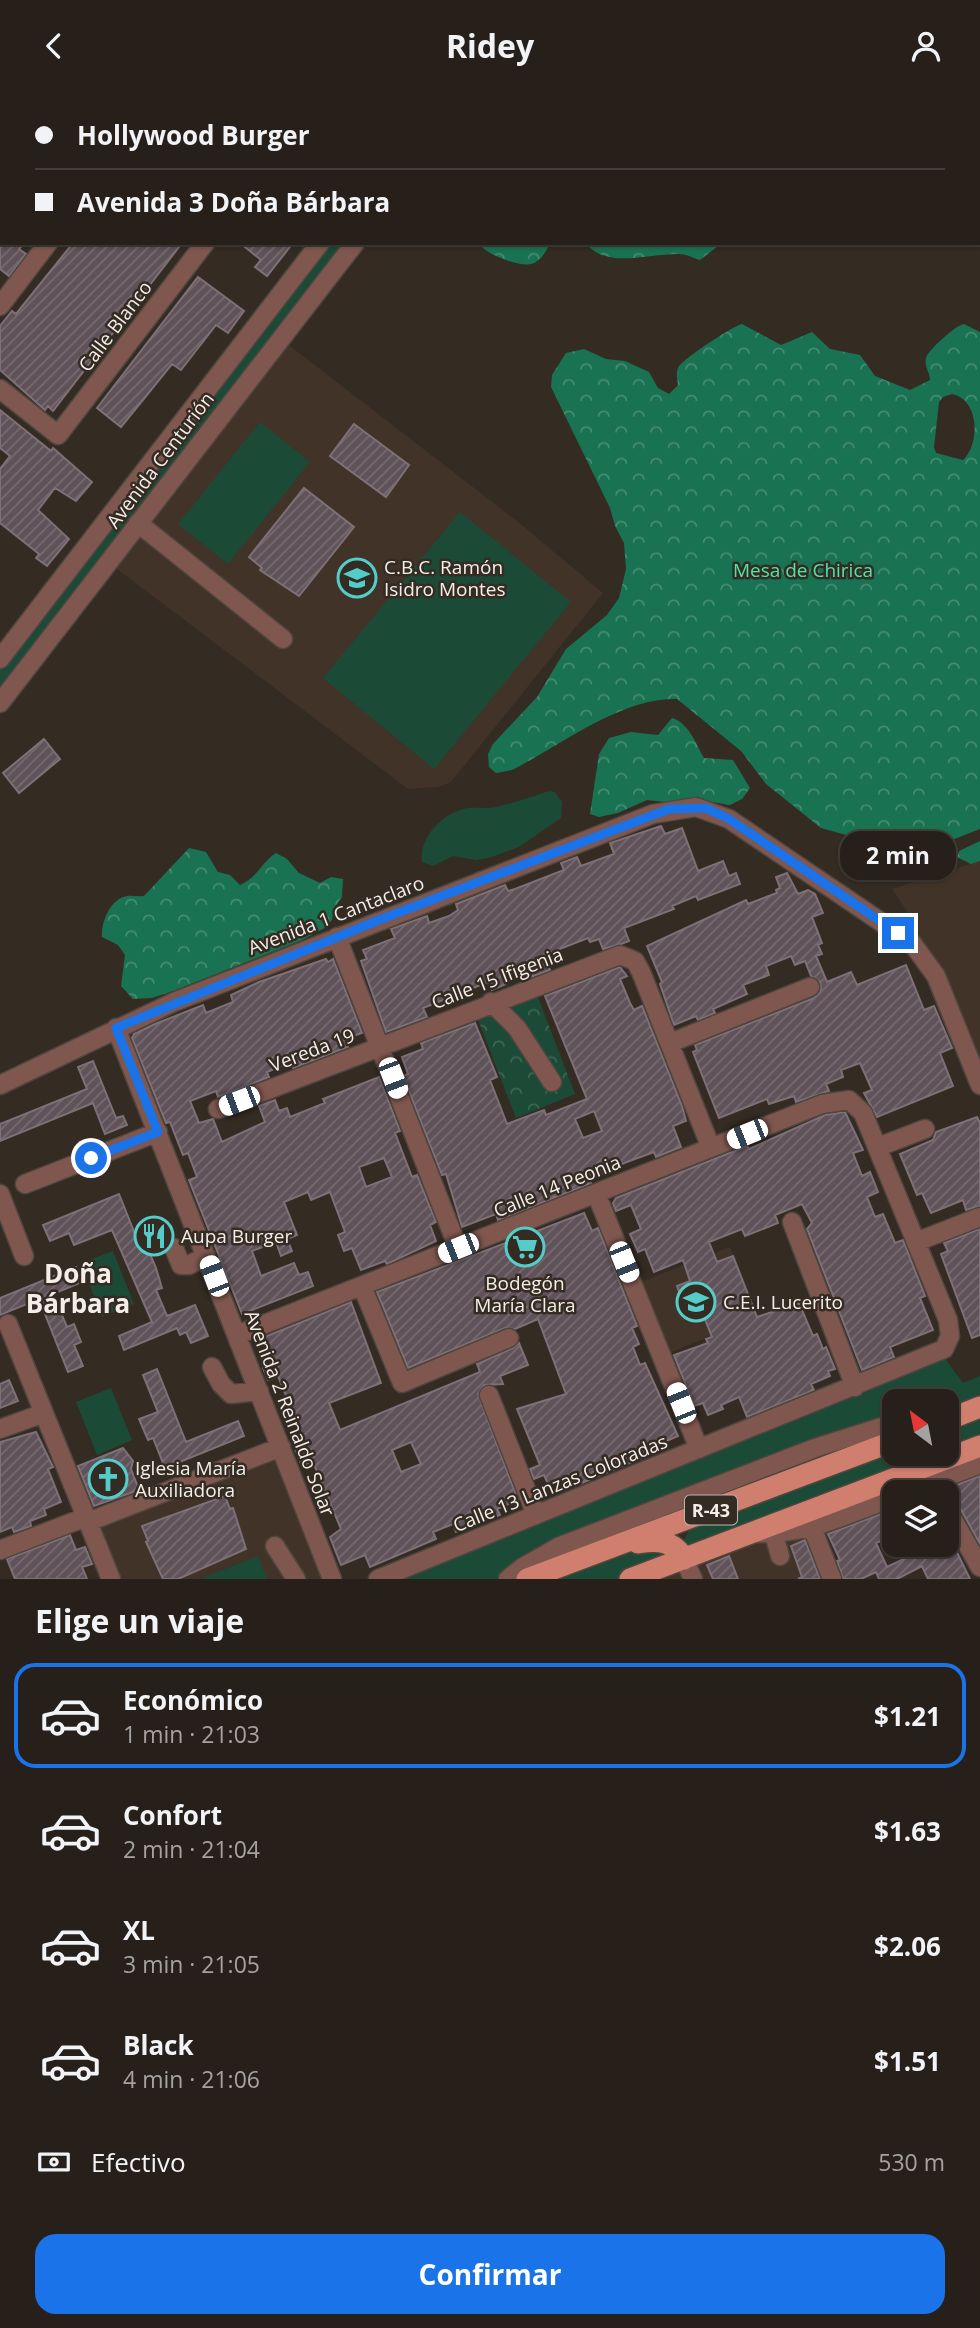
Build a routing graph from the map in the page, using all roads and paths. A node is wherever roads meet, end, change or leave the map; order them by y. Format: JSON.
{"nodes":[{"id":1,"x":46,"y":245,"type":"edge"},
{"id":2,"x":203,"y":245,"type":"edge"},
{"id":3,"x":318,"y":245,"type":"edge"},
{"id":4,"x":353,"y":245,"type":"edge"},
{"id":5,"x":0,"y":306,"type":"edge"},
{"id":6,"x":0,"y":389,"type":"edge"},
{"id":7,"x":138,"y":523,"type":"junction"},
{"id":8,"x":283,"y":639,"type":"dead end"},
{"id":9,"x":0,"y":659,"type":"edge"},
{"id":10,"x":0,"y":703,"type":"edge"},
{"id":11,"x":337,"y":937,"type":"junction"},
{"id":12,"x":810,"y":987,"type":"dead end"},
{"id":13,"x":491,"y":1002,"type":"junction"},
{"id":14,"x":116,"y":1028,"type":"junction"},
{"id":15,"x":670,"y":1043,"type":"junction"},
{"id":16,"x":381,"y":1046,"type":"junction"},
{"id":17,"x":552,"y":1082,"type":"dead end"},
{"id":18,"x":0,"y":1085,"type":"edge"},
{"id":19,"x":980,"y":1086,"type":"edge"},
{"id":20,"x":218,"y":1109,"type":"dead end"},
{"id":21,"x":925,"y":1129,"type":"dead end"},
{"id":22,"x":158,"y":1132,"type":"junction"},
{"id":23,"x":878,"y":1147,"type":"junction"},
{"id":24,"x":711,"y":1148,"type":"junction"},
{"id":25,"x":25,"y":1184,"type":"dead end"},
{"id":26,"x":596,"y":1193,"type":"junction"},
{"id":27,"x":0,"y":1194,"type":"edge"},
{"id":28,"x":980,"y":1217,"type":"edge"},
{"id":29,"x":792,"y":1222,"type":"dead end"},
{"id":30,"x":916,"y":1242,"type":"junction"},
{"id":31,"x":174,"y":1248,"type":"dead end"},
{"id":32,"x":458,"y":1248,"type":"junction"},
{"id":33,"x":24,"y":1256,"type":"dead end"},
{"id":34,"x":206,"y":1256,"type":"junction"},
{"id":35,"x":362,"y":1286,"type":"junction"},
{"id":36,"x":8,"y":1324,"type":"dead end"},
{"id":37,"x":237,"y":1335,"type":"junction"},
{"id":38,"x":509,"y":1338,"type":"dead end"},
{"id":39,"x":212,"y":1367,"type":"dead end"},
{"id":40,"x":855,"y":1387,"type":"junction"},
{"id":41,"x":259,"y":1391,"type":"junction"},
{"id":42,"x":489,"y":1395,"type":"dead end"},
{"id":43,"x":980,"y":1407,"type":"edge"},
{"id":44,"x":44,"y":1413,"type":"junction"},
{"id":45,"x":959,"y":1415,"type":"edge"},
{"id":46,"x":882,"y":1427,"type":"edge"},
{"id":47,"x":0,"y":1429,"type":"edge"},
{"id":48,"x":882,"y":1445,"type":"edge"},
{"id":49,"x":281,"y":1447,"type":"junction"},
{"id":50,"x":980,"y":1447,"type":"edge"},
{"id":51,"x":699,"y":1450,"type":"junction"},
{"id":52,"x":980,"y":1464,"type":"edge"},
{"id":53,"x":949,"y":1480,"type":"edge"},
{"id":54,"x":755,"y":1493,"type":"junction"},
{"id":55,"x":882,"y":1501,"type":"edge"},
{"id":56,"x":536,"y":1515,"type":"junction"},
{"id":57,"x":87,"y":1519,"type":"junction"},
{"id":58,"x":812,"y":1527,"type":"junction"},
{"id":59,"x":959,"y":1530,"type":"edge"},
{"id":60,"x":764,"y":1534,"type":"junction"},
{"id":61,"x":275,"y":1546,"type":"dead end"},
{"id":62,"x":611,"y":1547,"type":"junction"},
{"id":63,"x":0,"y":1550,"type":"edge"},
{"id":64,"x":780,"y":1556,"type":"dead end"},
{"id":65,"x":980,"y":1567,"type":"edge"},
{"id":66,"x":683,"y":1569,"type":"edge"},
{"id":67,"x":636,"y":1578,"type":"edge"},
{"id":68,"x":111,"y":1579,"type":"edge"},
{"id":69,"x":296,"y":1579,"type":"edge"},
{"id":70,"x":332,"y":1579,"type":"edge"},
{"id":71,"x":378,"y":1579,"type":"edge"},
{"id":72,"x":509,"y":1579,"type":"edge"},
{"id":73,"x":527,"y":1579,"type":"edge"},
{"id":74,"x":832,"y":1579,"type":"edge"}],
"edges":[{"from":1,"to":5,"type":"street"},
{"from":2,"to":6,"type":"street","name":"Calle Blanco"},
{"from":3,"to":9,"type":"street","name":"Avenida Centurión"},
{"from":4,"to":7,"type":"street","name":"Avenida Centurión"},
{"from":7,"to":8,"type":"street"},
{"from":7,"to":10,"type":"street","name":"Avenida Centurión"},
{"from":11,"to":14,"type":"street","name":"Avenida 1 Cantaclaro"},
{"from":11,"to":16,"type":"street"},
{"from":11,"to":19,"type":"street","name":"Avenida 1 Cantaclaro"},
{"from":12,"to":15,"type":"street"},
{"from":13,"to":15,"type":"street","name":"Calle 15 Ifigenia"},
{"from":13,"to":16,"type":"street","name":"Calle 15 Ifigenia"},
{"from":13,"to":17,"type":"street"},
{"from":14,"to":18,"type":"street","name":"Avenida 1 Cantaclaro"},
{"from":14,"to":22,"type":"street","name":"Avenida 2 Reinaldo Solar"},
{"from":15,"to":24,"type":"street"},
{"from":16,"to":20,"type":"street","name":"Vereda 19"},
{"from":16,"to":32,"type":"street"},
{"from":21,"to":23,"type":"street"},
{"from":22,"to":25,"type":"street"},
{"from":22,"to":34,"type":"street","name":"Avenida 2 Reinaldo Solar"},
{"from":23,"to":24,"type":"street","name":"Calle 14 Peonia"},
{"from":23,"to":30,"type":"street"},
{"from":24,"to":26,"type":"street","name":"Calle 14 Peonia"},
{"from":26,"to":32,"type":"street","name":"Calle 14 Peonia"},
{"from":26,"to":51,"type":"street"},
{"from":27,"to":33,"type":"street"},
{"from":28,"to":30,"type":"street"},
{"from":29,"to":40,"type":"street"},
{"from":30,"to":40,"type":"street","name":"Calle 13 Lanzas Coloradas"},
{"from":31,"to":34,"type":"street"},
{"from":32,"to":35,"type":"street","name":"Calle 14 Peonia"},
{"from":34,"to":37,"type":"street","name":"Avenida 2 Reinaldo Solar"},
{"from":35,"to":37,"type":"street","name":"Calle 14 Peonia"},
{"from":35,"to":38,"type":"street"},
{"from":36,"to":44,"type":"street"},
{"from":37,"to":41,"type":"street","name":"Avenida 2 Reinaldo Solar"},
{"from":39,"to":41,"type":"street"},
{"from":40,"to":51,"type":"street","name":"Calle 13 Lanzas Coloradas"},
{"from":41,"to":49,"type":"street","name":"Avenida 2 Reinaldo Solar"},
{"from":42,"to":56,"type":"street"},
{"from":43,"to":45,"type":"main road"},
{"from":44,"to":47,"type":"street"},
{"from":44,"to":57,"type":"street"},
{"from":46,"to":72,"type":"street"},
{"from":48,"to":54,"type":"main road","number":"R-43"},
{"from":49,"to":57,"type":"street"},
{"from":49,"to":70,"type":"street","name":"Avenida 2 Reinaldo Solar"},
{"from":50,"to":60,"type":"main road","number":"R-43"},
{"from":51,"to":56,"type":"street","name":"Calle 13 Lanzas Coloradas"},
{"from":52,"to":53,"type":"street"},
{"from":54,"to":62,"type":"main road","number":"R-43"},
{"from":54,"to":66,"type":"main road"},
{"from":55,"to":58,"type":"street"},
{"from":56,"to":71,"type":"street","name":"Calle 13 Lanzas Coloradas"},
{"from":57,"to":63,"type":"street"},
{"from":57,"to":68,"type":"street"},
{"from":58,"to":60,"type":"street"},
{"from":58,"to":74,"type":"street"},
{"from":59,"to":65,"type":"street"},
{"from":60,"to":64,"type":"street"},
{"from":60,"to":66,"type":"main road","number":"R-43"},
{"from":61,"to":69,"type":"street"},
{"from":62,"to":66,"type":"main road"},
{"from":62,"to":73,"type":"main road","number":"R-43"},
{"from":66,"to":67,"type":"main road","number":"R-43"}]}
